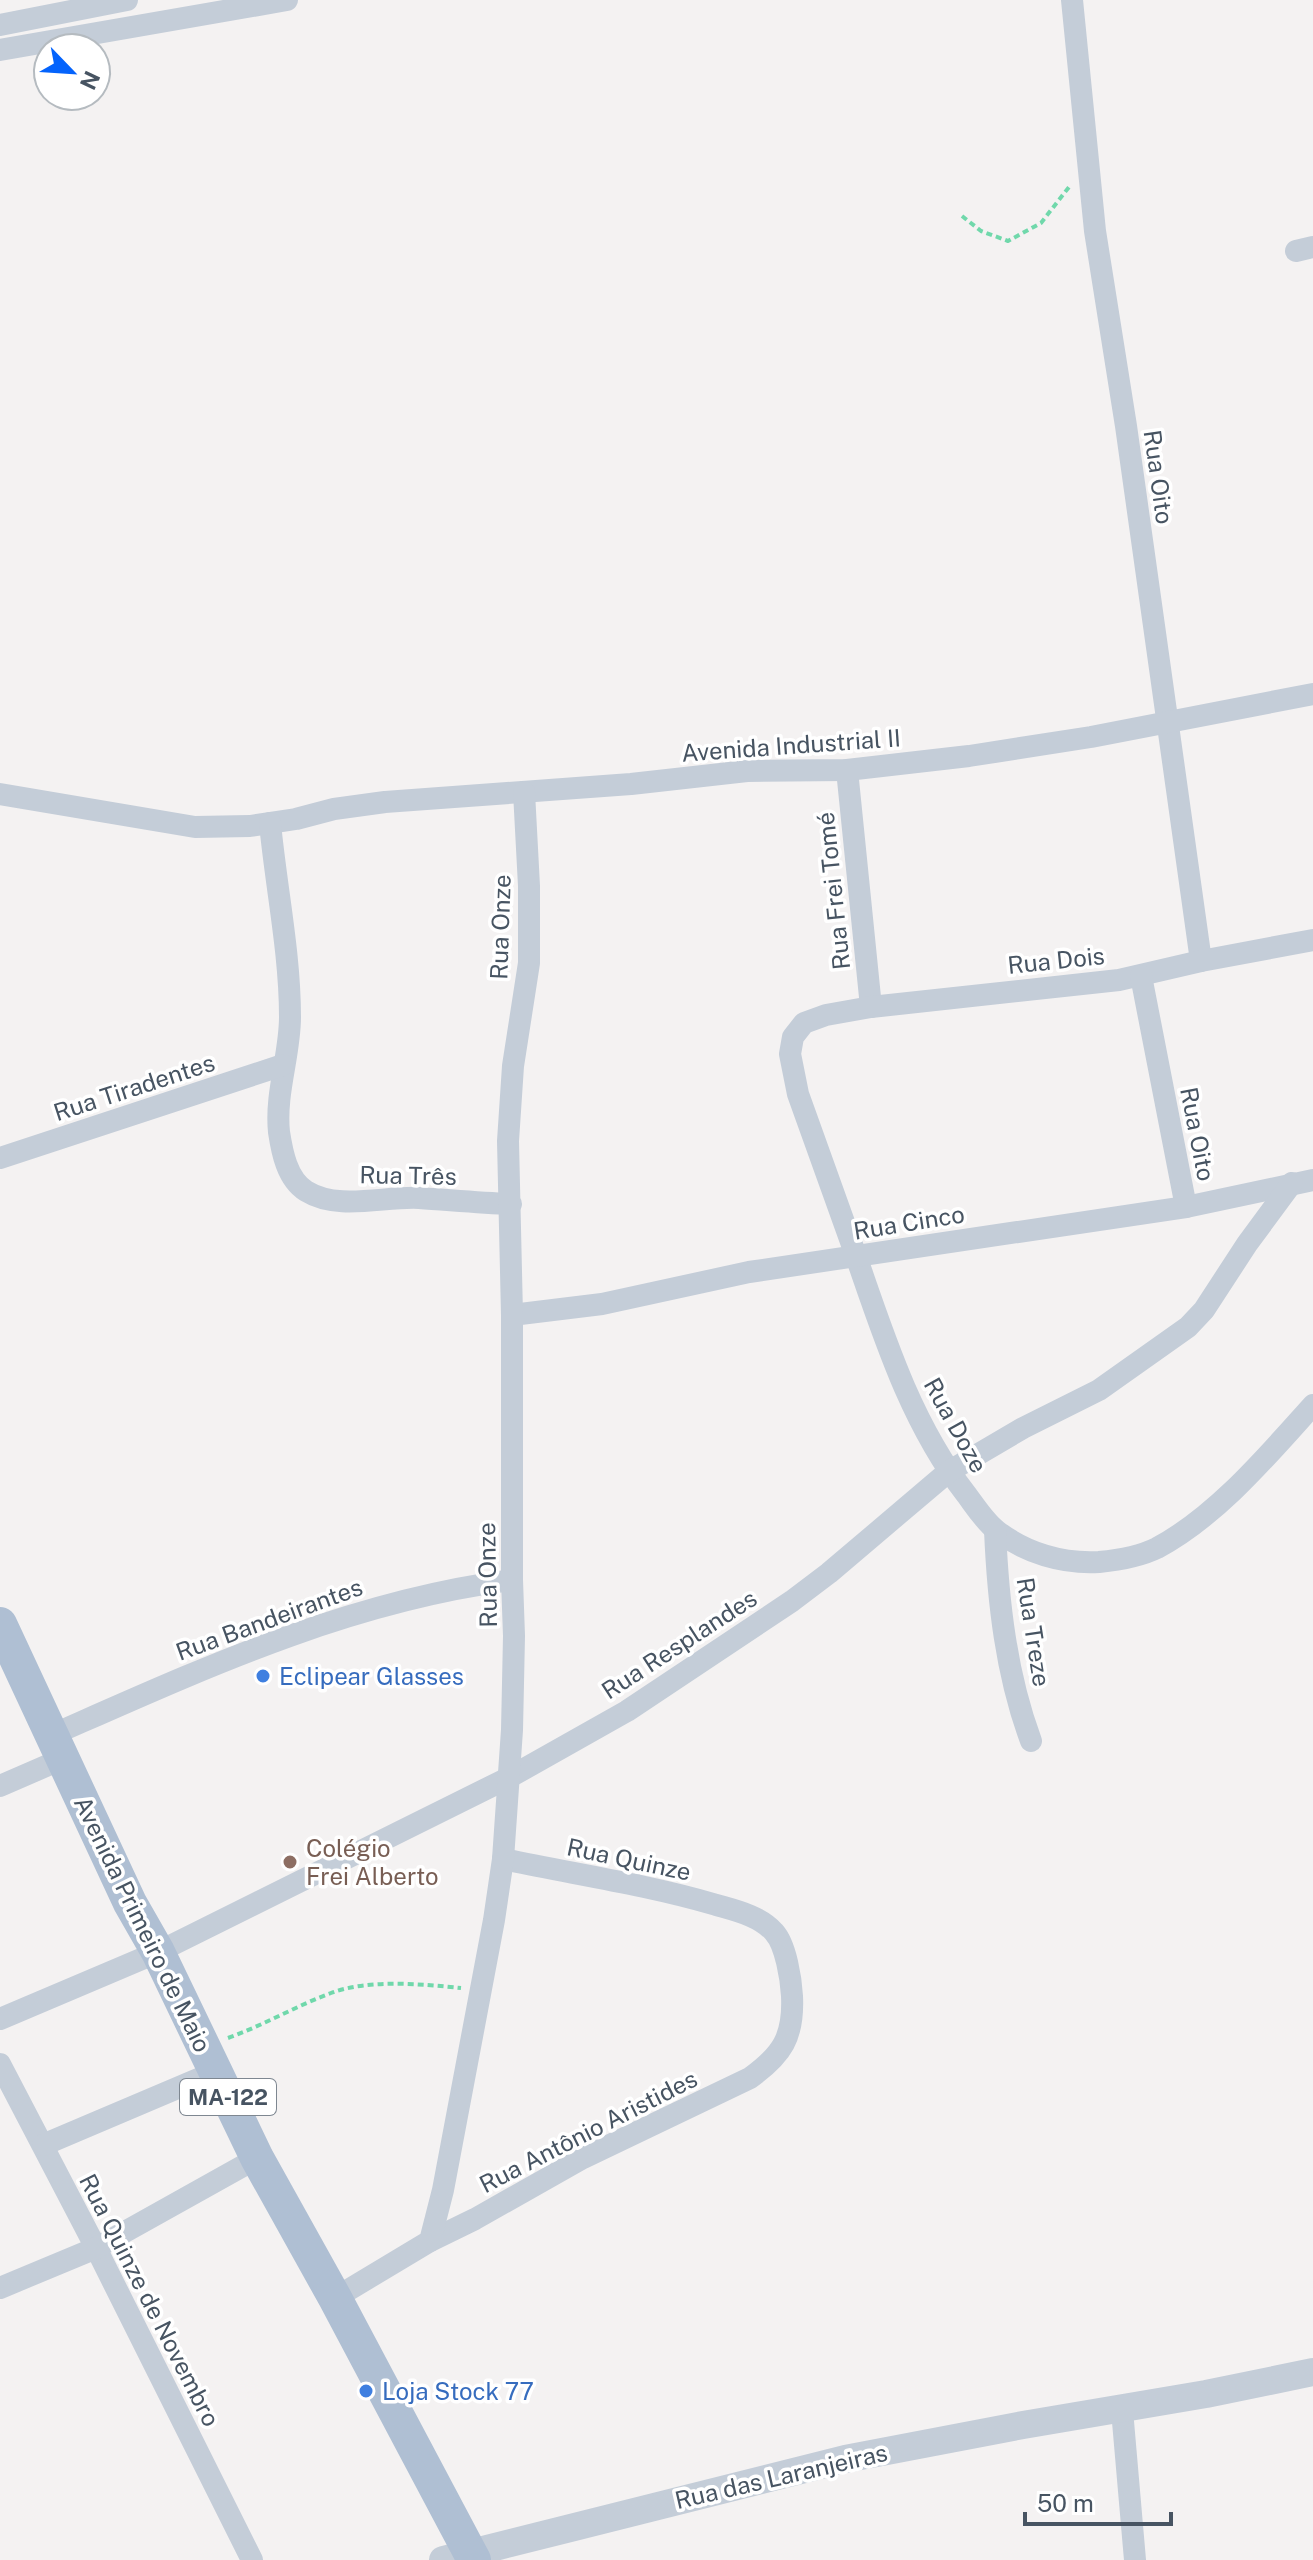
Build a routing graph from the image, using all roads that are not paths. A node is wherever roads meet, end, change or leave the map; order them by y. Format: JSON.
{"nodes":[{"id":1,"x":127,"y":0,"type":"edge"},
{"id":2,"x":287,"y":0,"type":"edge"},
{"id":3,"x":1072,"y":0,"type":"edge"},
{"id":4,"x":0,"y":25,"type":"edge"},
{"id":5,"x":0,"y":50,"type":"edge"},
{"id":6,"x":1313,"y":694,"type":"edge"},
{"id":7,"x":1168,"y":723,"type":"junction"},
{"id":8,"x":847,"y":770,"type":"junction"},
{"id":9,"x":524,"y":792,"type":"junction"},
{"id":10,"x":0,"y":794,"type":"edge"},
{"id":11,"x":270,"y":823,"type":"junction"},
{"id":12,"x":1313,"y":940,"type":"edge"},
{"id":13,"x":1201,"y":961,"type":"junction"},
{"id":14,"x":1141,"y":976,"type":"junction"},
{"id":15,"x":871,"y":1007,"type":"junction"},
{"id":16,"x":804,"y":1023,"type":"joint"},
{"id":17,"x":283,"y":1065,"type":"junction"},
{"id":18,"x":0,"y":1158,"type":"edge"},
{"id":19,"x":1302,"y":1182,"type":"edge"},
{"id":20,"x":511,"y":1204,"type":"junction"},
{"id":21,"x":1186,"y":1207,"type":"junction"},
{"id":22,"x":856,"y":1256,"type":"junction"},
{"id":23,"x":512,"y":1315,"type":"junction"},
{"id":24,"x":1313,"y":1405,"type":"edge"},
{"id":25,"x":948,"y":1472,"type":"junction"},
{"id":26,"x":995,"y":1530,"type":"junction"},
{"id":27,"x":512,"y":1580,"type":"junction"},
{"id":28,"x":0,"y":1624,"type":"edge"},
{"id":29,"x":1031,"y":1741,"type":"dead end"},
{"id":30,"x":57,"y":1747,"type":"junction"},
{"id":31,"x":508,"y":1778,"type":"junction"},
{"id":32,"x":0,"y":1786,"type":"edge"},
{"id":33,"x":503,"y":1859,"type":"junction"},
{"id":34,"x":158,"y":1952,"type":"junction"},
{"id":35,"x":0,"y":2019,"type":"edge"},
{"id":36,"x":209,"y":2060,"type":"junction"},
{"id":37,"x":0,"y":2064,"type":"edge"},
{"id":38,"x":769,"y":2064,"type":"joint"},
{"id":39,"x":43,"y":2145,"type":"junction"},
{"id":40,"x":257,"y":2158,"type":"junction"},
{"id":41,"x":430,"y":2241,"type":"junction"},
{"id":42,"x":96,"y":2248,"type":"junction"},
{"id":43,"x":0,"y":2288,"type":"edge"},
{"id":44,"x":335,"y":2298,"type":"junction"},
{"id":45,"x":1313,"y":2372,"type":"edge"},
{"id":46,"x":1122,"y":2410,"type":"junction"},
{"id":47,"x":462,"y":2558,"type":"edge"},
{"id":48,"x":252,"y":2560,"type":"edge"},
{"id":49,"x":1135,"y":2560,"type":"edge"}],
"edges":[{"from":1,"to":4,"type":"street"},
{"from":2,"to":5,"type":"street"},
{"from":3,"to":7,"type":"street","name":"Rua Oito"},
{"from":6,"to":7,"type":"street","name":"Avenida Industrial II"},
{"from":7,"to":8,"type":"street","name":"Avenida Industrial II"},
{"from":7,"to":13,"type":"street","name":"Rua Oito"},
{"from":8,"to":9,"type":"street","name":"Avenida Industrial II"},
{"from":8,"to":15,"type":"street","name":"Rua Frei Tomé"},
{"from":9,"to":11,"type":"street","name":"Avenida Industrial II"},
{"from":9,"to":20,"type":"street","name":"Rua Onze"},
{"from":10,"to":11,"type":"street","name":"Avenida Industrial II"},
{"from":11,"to":17,"type":"street"},
{"from":12,"to":13,"type":"street","name":"Rua Dois"},
{"from":13,"to":14,"type":"street","name":"Rua Dois"},
{"from":14,"to":15,"type":"street","name":"Rua Dois"},
{"from":14,"to":21,"type":"street","name":"Rua Oito"},
{"from":15,"to":16,"type":"street","name":"Rua Dois"},
{"from":16,"to":22,"type":"street","name":"Rua Doze"},
{"from":17,"to":18,"type":"street","name":"Rua Tiradentes"},
{"from":17,"to":20,"type":"street","name":"Rua Três"},
{"from":19,"to":21,"type":"street","name":"Rua Cinco"},
{"from":19,"to":25,"type":"street","name":"Rua Resplandes"},
{"from":20,"to":23,"type":"street","name":"Rua Onze"},
{"from":21,"to":22,"type":"street","name":"Rua Cinco"},
{"from":22,"to":23,"type":"street","name":"Rua Cinco"},
{"from":22,"to":25,"type":"street","name":"Rua Doze"},
{"from":23,"to":27,"type":"street","name":"Rua Onze"},
{"from":24,"to":26,"type":"street","name":"Rua Doze"},
{"from":25,"to":26,"type":"street","name":"Rua Doze"},
{"from":25,"to":31,"type":"street","name":"Rua Resplandes"},
{"from":26,"to":29,"type":"street","name":"Rua Treze"},
{"from":27,"to":30,"type":"street","name":"Rua Bandeirantes"},
{"from":27,"to":31,"type":"street","name":"Rua Onze"},
{"from":28,"to":30,"type":"main road","name":"Avenida Primeiro de Maio","number":"MA-122"},
{"from":30,"to":32,"type":"street","name":"Rua Bandeirantes"},
{"from":30,"to":34,"type":"main road","name":"Avenida Primeiro de Maio","number":"MA-122"},
{"from":31,"to":33,"type":"street","name":"Rua Onze"},
{"from":31,"to":34,"type":"street","name":"Rua Resplandes"},
{"from":33,"to":38,"type":"street","name":"Rua Quinze"},
{"from":33,"to":41,"type":"street","name":"Rua Onze"},
{"from":34,"to":35,"type":"street","name":"Rua Resplandes"},
{"from":34,"to":36,"type":"main road","name":"Avenida Primeiro de Maio","number":"MA-122"},
{"from":36,"to":39,"type":"street"},
{"from":36,"to":40,"type":"main road","name":"Avenida Primeiro de Maio","number":"MA-122"},
{"from":37,"to":39,"type":"street","name":"Rua Quinze de Novembro"},
{"from":38,"to":41,"type":"street","name":"Rua Antônio Aristides"},
{"from":39,"to":42,"type":"street","name":"Rua Quinze de Novembro"},
{"from":40,"to":42,"type":"street"},
{"from":40,"to":44,"type":"main road","name":"Avenida Primeiro de Maio","number":"MA-122"},
{"from":41,"to":44,"type":"street"},
{"from":42,"to":43,"type":"street"},
{"from":42,"to":48,"type":"street","name":"Rua Quinze de Novembro"},
{"from":44,"to":47,"type":"main road","name":"Avenida Primeiro de Maio","number":"MA-122"},
{"from":45,"to":46,"type":"street","name":"Rua das Laranjeiras"},
{"from":46,"to":47,"type":"street","name":"Rua das Laranjeiras"},
{"from":46,"to":49,"type":"street"}]}
